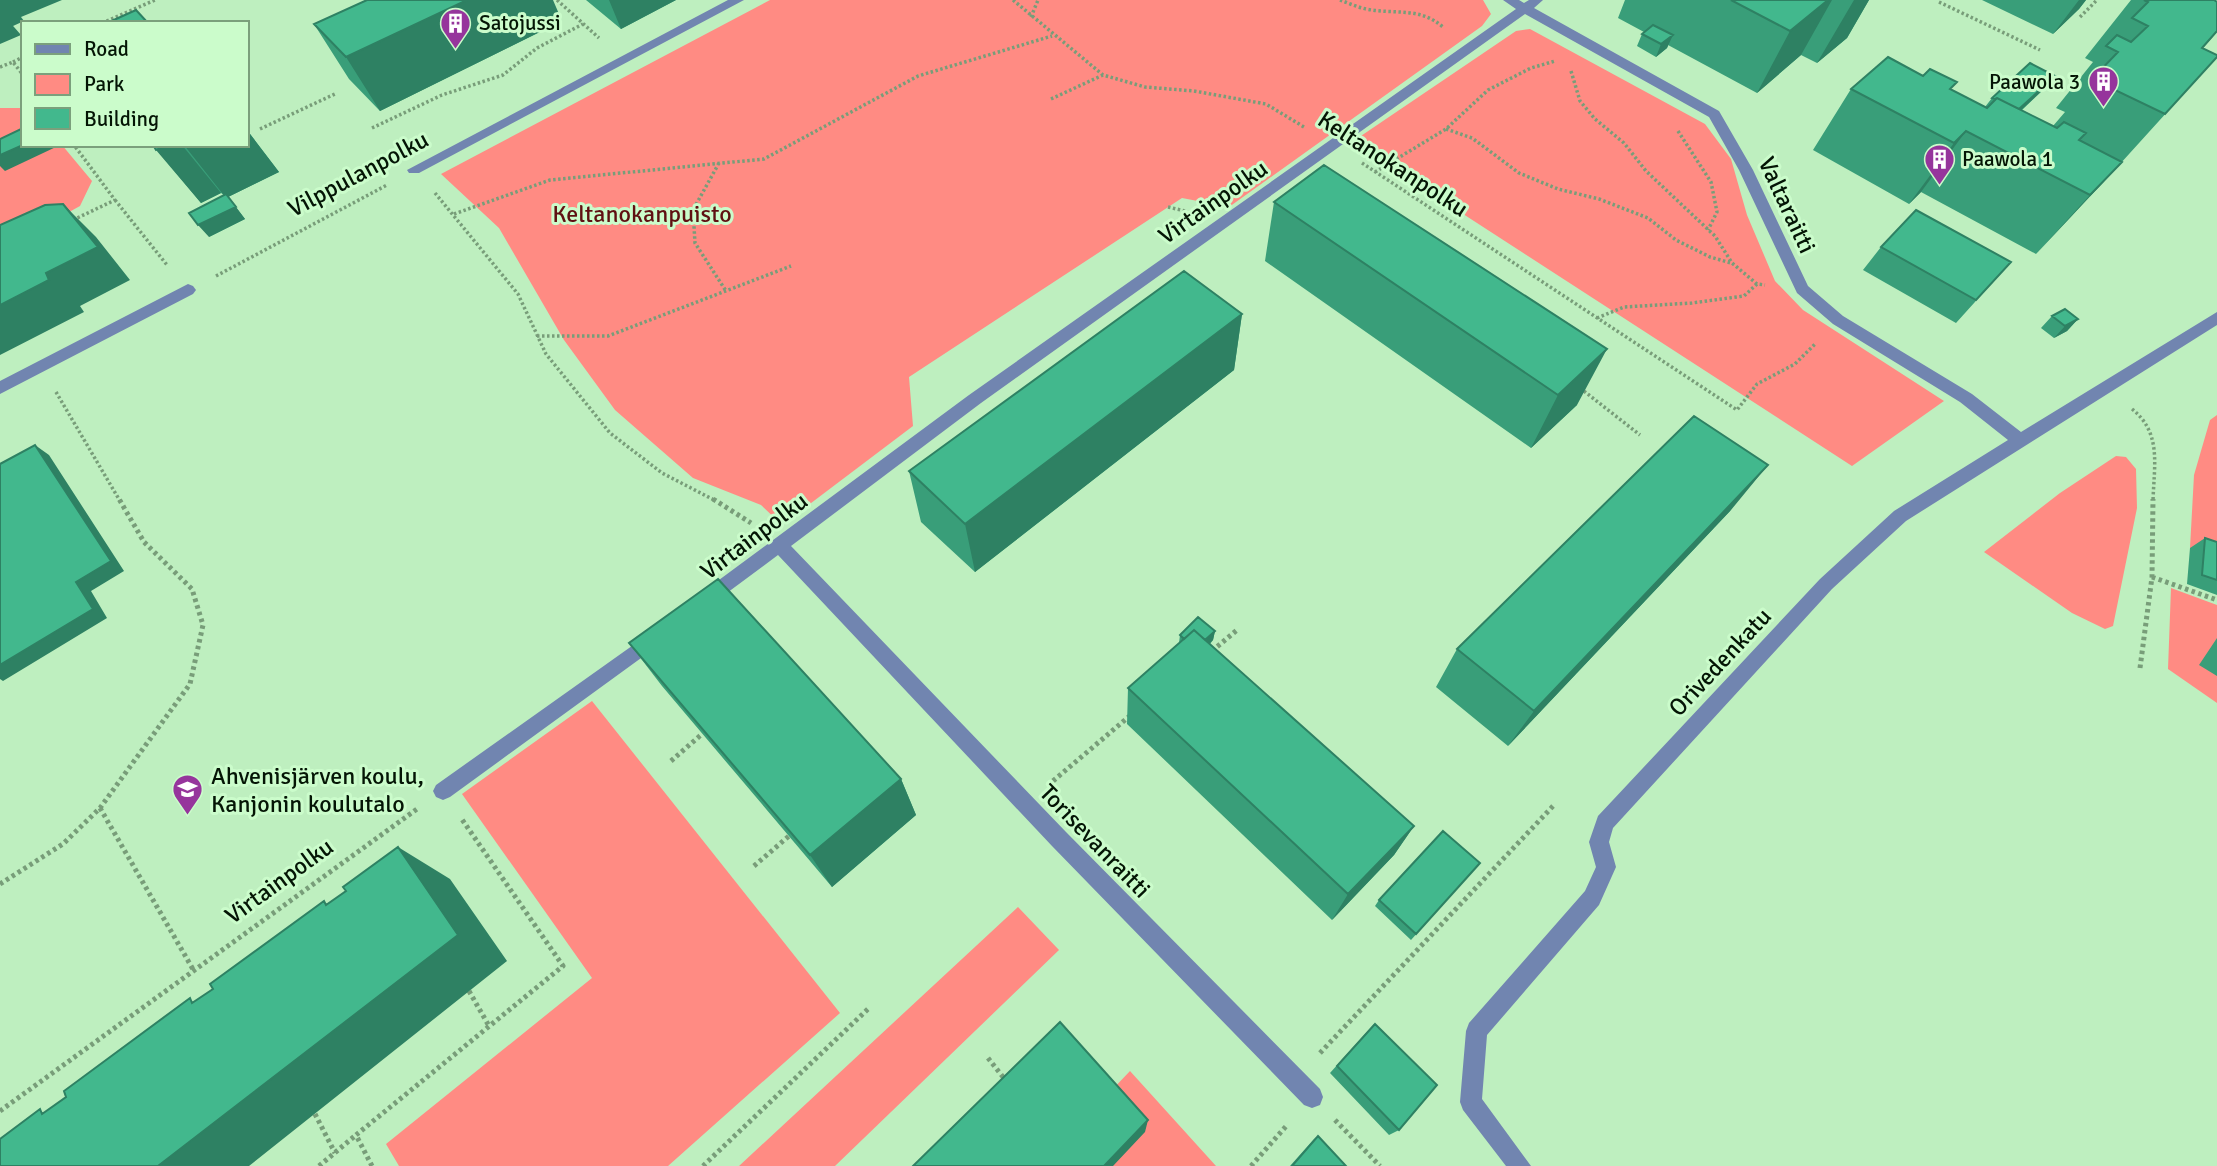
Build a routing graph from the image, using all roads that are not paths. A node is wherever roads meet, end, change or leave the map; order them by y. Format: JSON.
{"nodes":[{"id":1,"x":738,"y":0,"type":"edge"},
{"id":2,"x":1509,"y":0,"type":"edge"},
{"id":3,"x":1531,"y":4,"type":"edge"},
{"id":4,"x":414,"y":170,"type":"road end"},
{"id":5,"x":188,"y":290,"type":"road end"},
{"id":6,"x":2217,"y":318,"type":"edge"},
{"id":7,"x":0,"y":388,"type":"edge"},
{"id":8,"x":2021,"y":441,"type":"junction"},
{"id":9,"x":779,"y":545,"type":"junction"},
{"id":10,"x":691,"y":611,"type":"edge"},
{"id":11,"x":669,"y":627,"type":"edge"},
{"id":12,"x":443,"y":790,"type":"road end"},
{"id":13,"x":1312,"y":1097,"type":"road end"},
{"id":14,"x":1520,"y":1166,"type":"edge"}],
"edges":[{"from":1,"to":4,"type":"street","name":"Vilppulanpolku"},
{"from":2,"to":3,"type":"street","name":"Valtaraitti"},
{"from":3,"to":8,"type":"street","name":"Valtaraitti"},
{"from":3,"to":9,"type":"street","name":"Virtainpolku"},
{"from":5,"to":7,"type":"street"},
{"from":6,"to":8,"type":"street","name":"Orivedenkatu"},
{"from":8,"to":14,"type":"street","name":"Orivedenkatu"},
{"from":9,"to":10,"type":"street","name":"Virtainpolku"},
{"from":9,"to":13,"type":"street","name":"Torisevanraitti"},
{"from":11,"to":12,"type":"street"}]}
